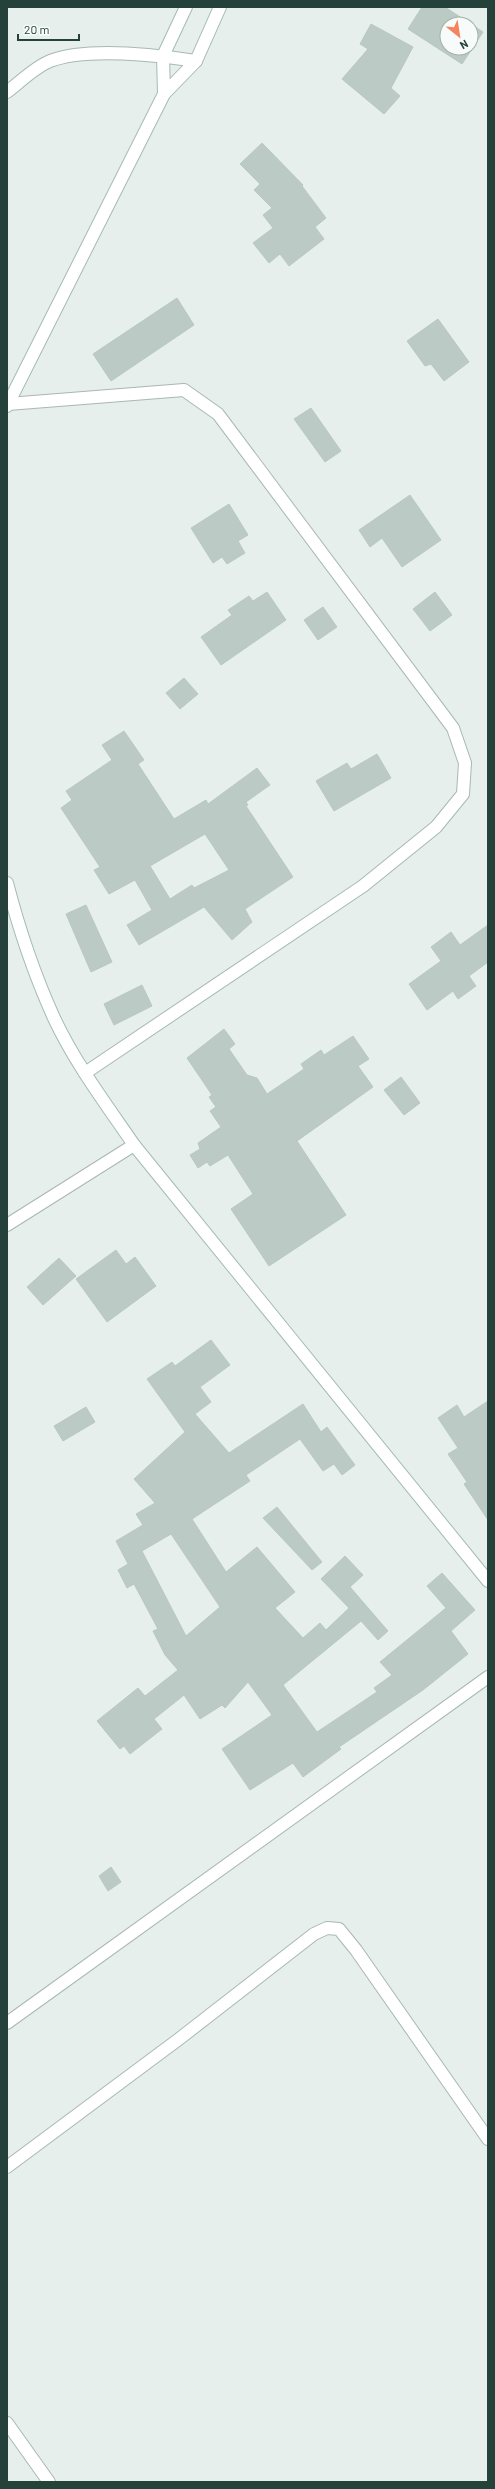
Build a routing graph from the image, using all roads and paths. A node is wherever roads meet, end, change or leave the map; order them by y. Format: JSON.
{"nodes":[{"id":1,"x":186,"y":7,"type":"edge"},
{"id":2,"x":220,"y":7,"type":"edge"},
{"id":3,"x":163,"y":56,"type":"junction"},
{"id":4,"x":196,"y":61,"type":"junction"},
{"id":5,"x":7,"y":92,"type":"edge"},
{"id":6,"x":164,"y":94,"type":"junction"},
{"id":7,"x":7,"y":405,"type":"edge"},
{"id":8,"x":7,"y":883,"type":"edge"},
{"id":9,"x":86,"y":1073,"type":"junction"},
{"id":10,"x":134,"y":1145,"type":"junction"},
{"id":11,"x":7,"y":1225,"type":"edge"},
{"id":12,"x":488,"y":1581,"type":"edge"},
{"id":13,"x":488,"y":1677,"type":"edge"},
{"id":14,"x":7,"y":2023,"type":"edge"},
{"id":15,"x":488,"y":2138,"type":"edge"},
{"id":16,"x":7,"y":2167,"type":"edge"},
{"id":17,"x":7,"y":2423,"type":"edge"},
{"id":18,"x":49,"y":2482,"type":"edge"}],
"edges":[{"from":1,"to":3,"type":"street"},
{"from":2,"to":4,"type":"street"},
{"from":3,"to":4,"type":"street"},
{"from":3,"to":5,"type":"street"},
{"from":3,"to":6,"type":"street"},
{"from":4,"to":6,"type":"street"},
{"from":6,"to":7,"type":"street"},
{"from":7,"to":9,"type":"street"},
{"from":8,"to":9,"type":"street"},
{"from":9,"to":10,"type":"street"},
{"from":10,"to":11,"type":"street"},
{"from":10,"to":12,"type":"street"},
{"from":13,"to":14,"type":"street"},
{"from":15,"to":16,"type":"street"},
{"from":17,"to":18,"type":"street"}]}
